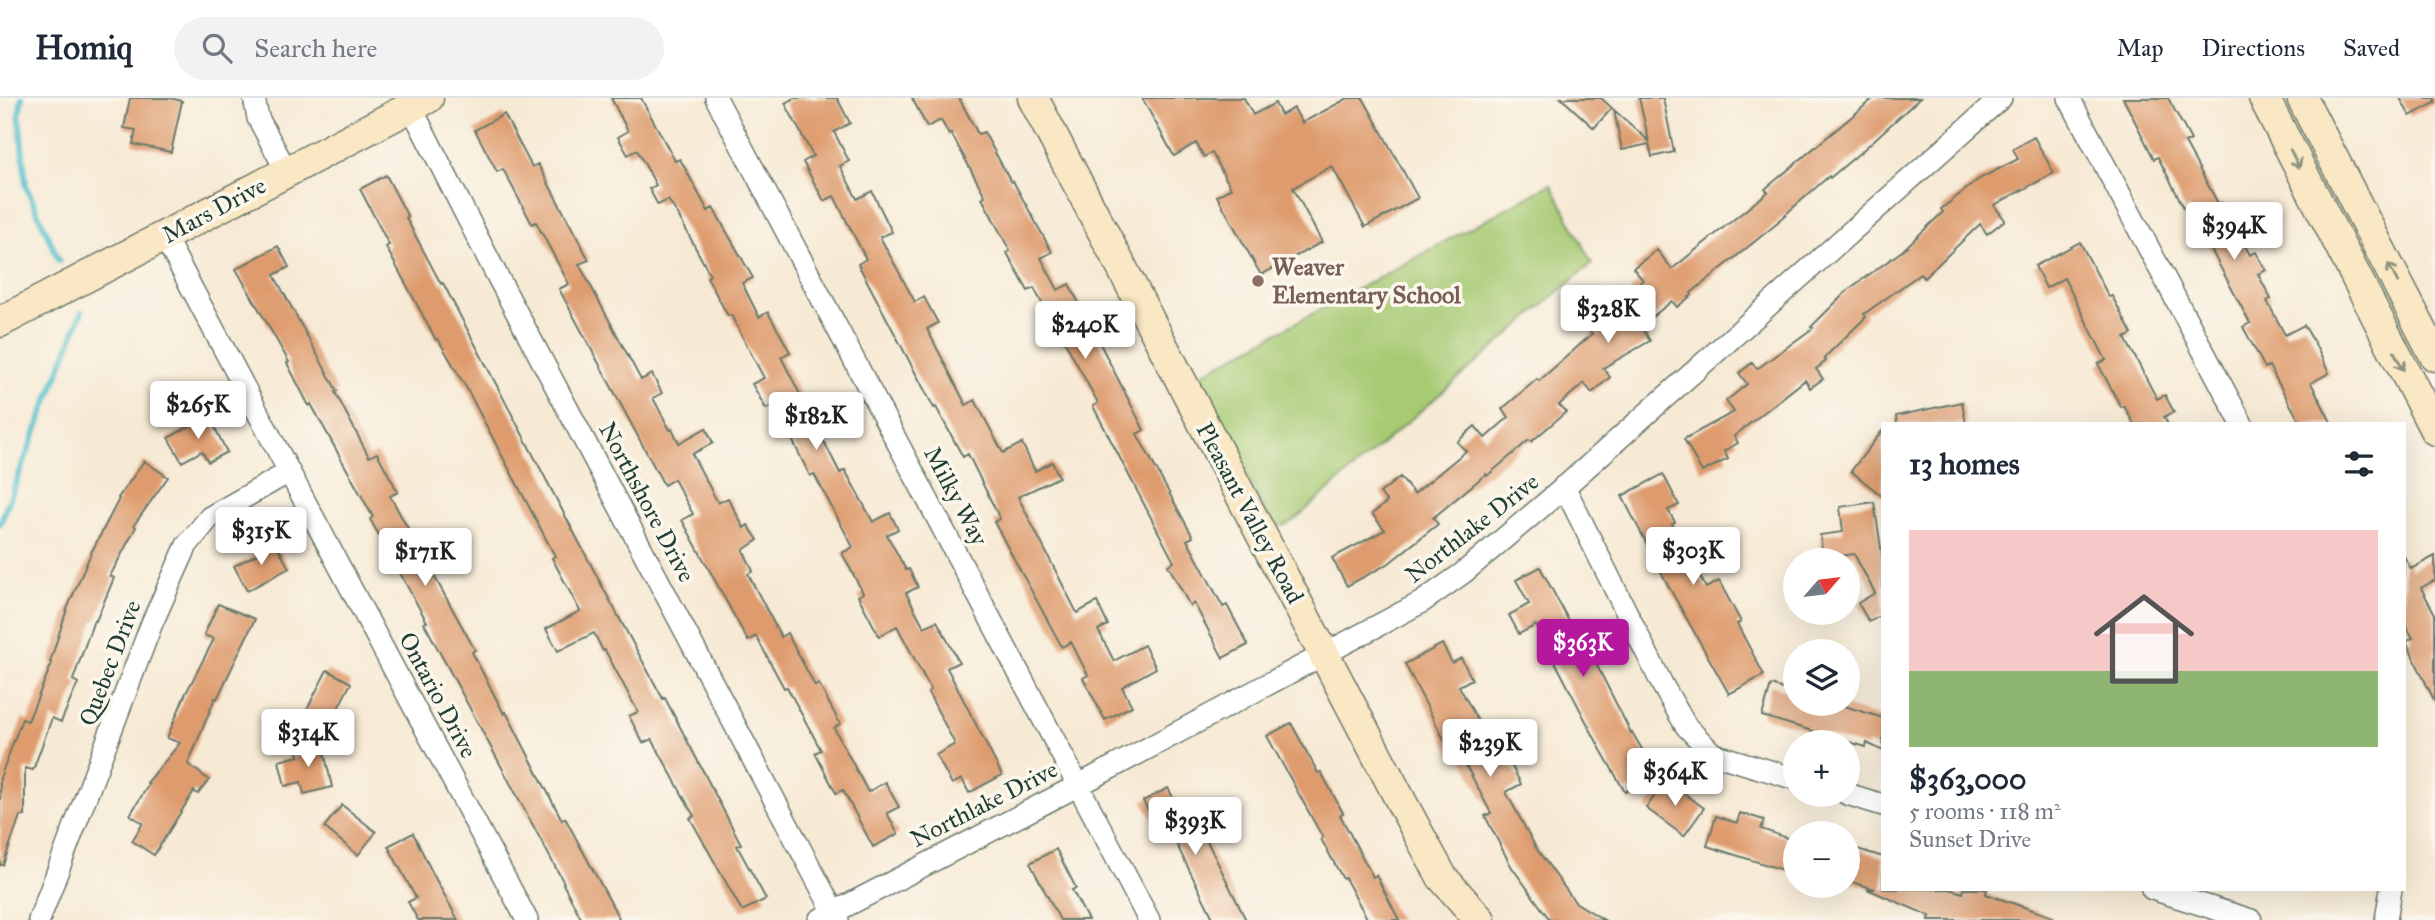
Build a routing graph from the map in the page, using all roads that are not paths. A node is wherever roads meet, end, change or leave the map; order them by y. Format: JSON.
{"nodes":[{"id":1,"x":254,"y":98,"type":"edge"},
{"id":2,"x":716,"y":98,"type":"edge"},
{"id":3,"x":1033,"y":98,"type":"edge"},
{"id":4,"x":2001,"y":98,"type":"edge"},
{"id":5,"x":2069,"y":98,"type":"edge"},
{"id":6,"x":2264,"y":98,"type":"edge"},
{"id":7,"x":2302,"y":98,"type":"edge"},
{"id":8,"x":419,"y":103,"type":"edge"},
{"id":9,"x":286,"y":172,"type":"junction"},
{"id":10,"x":164,"y":236,"type":"junction"},
{"id":11,"x":0,"y":321,"type":"edge"},
{"id":12,"x":2435,"y":356,"type":"edge"},
{"id":13,"x":2241,"y":422,"type":"edge"},
{"id":14,"x":2435,"y":430,"type":"edge"},
{"id":15,"x":289,"y":472,"type":"junction"},
{"id":16,"x":1564,"y":486,"type":"junction"},
{"id":17,"x":1325,"y":654,"type":"junction"},
{"id":18,"x":1783,"y":775,"type":"edge"},
{"id":19,"x":1079,"y":785,"type":"junction"},
{"id":20,"x":1860,"y":798,"type":"edge"},
{"id":21,"x":1881,"y":804,"type":"edge"},
{"id":22,"x":2158,"y":891,"type":"edge"},
{"id":23,"x":2391,"y":891,"type":"edge"},
{"id":24,"x":830,"y":917,"type":"edge"},
{"id":25,"x":39,"y":920,"type":"edge"},
{"id":26,"x":527,"y":920,"type":"edge"},
{"id":27,"x":1149,"y":920,"type":"edge"},
{"id":28,"x":1480,"y":920,"type":"edge"},
{"id":29,"x":2251,"y":920,"type":"edge"},
{"id":30,"x":2386,"y":920,"type":"edge"}],
"edges":[{"from":1,"to":9,"type":"street"},
{"from":2,"to":19,"type":"street","name":"Milky Way"},
{"from":3,"to":17,"type":"street","name":"Pleasant Valley Road"},
{"from":4,"to":16,"type":"street","name":"Northlake Drive"},
{"from":5,"to":13,"type":"street"},
{"from":6,"to":14,"type":"street","one_way":true},
{"from":12,"to":7,"type":"street","one_way":true},
{"from":8,"to":9,"type":"street","name":"Mars Drive"},
{"from":8,"to":24,"type":"street","name":"Northshore Drive"},
{"from":9,"to":10,"type":"street","name":"Mars Drive"},
{"from":10,"to":11,"type":"street","name":"Mars Drive"},
{"from":10,"to":15,"type":"street","name":"Ontario Drive"},
{"from":15,"to":25,"type":"street","name":"Quebec Drive"},
{"from":15,"to":26,"type":"street","name":"Ontario Drive"},
{"from":16,"to":17,"type":"street","name":"Northlake Drive"},
{"from":16,"to":18,"type":"street"},
{"from":17,"to":19,"type":"street","name":"Northlake Drive"},
{"from":17,"to":28,"type":"street","name":"Pleasant Valley Road"},
{"from":19,"to":24,"type":"street","name":"Northlake Drive"},
{"from":19,"to":27,"type":"street","name":"Milky Way"},
{"from":20,"to":21,"type":"street"},
{"from":22,"to":29,"type":"street"},
{"from":23,"to":30,"type":"street"}]}
